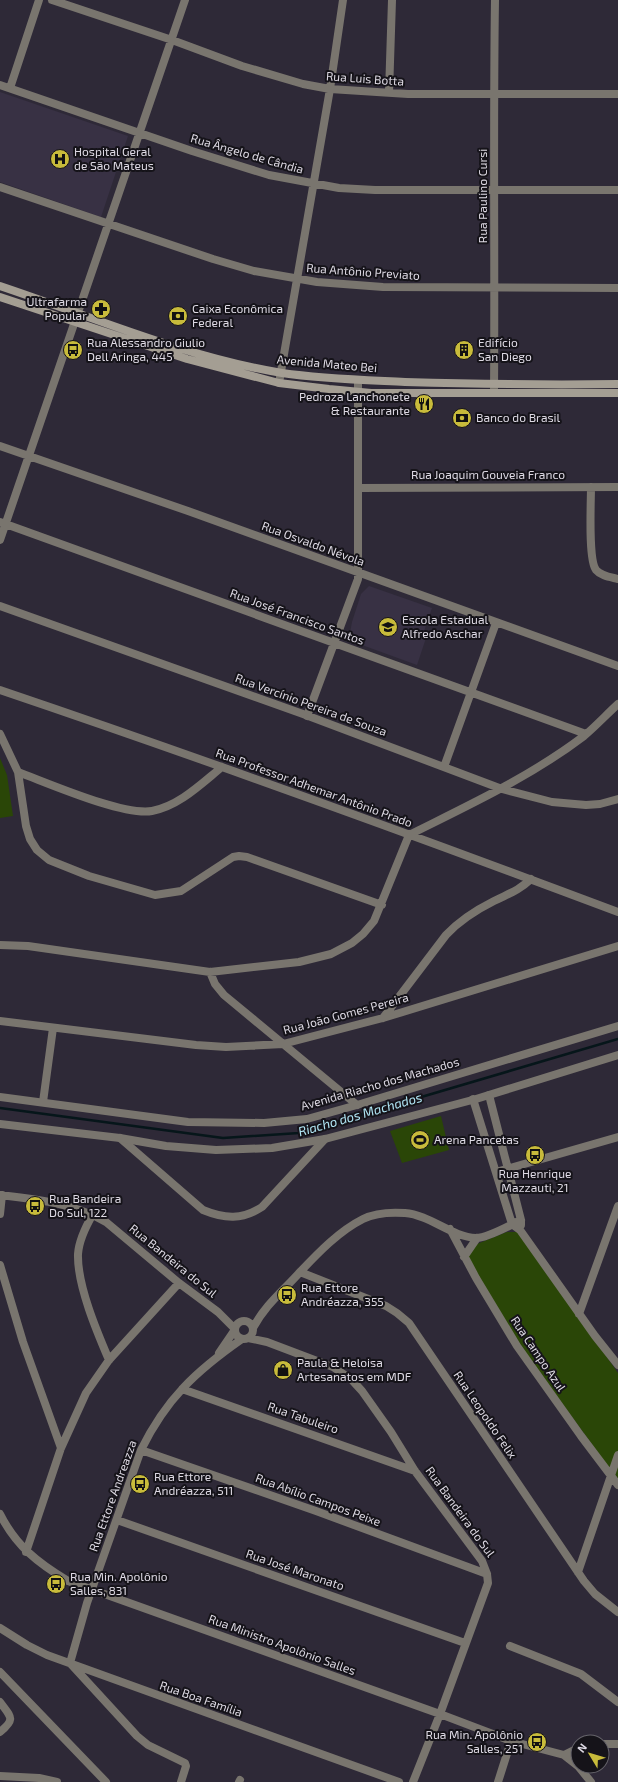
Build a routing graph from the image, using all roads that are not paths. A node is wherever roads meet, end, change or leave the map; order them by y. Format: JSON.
{"nodes":[{"id":1,"x":39,"y":0,"type":"edge"},
{"id":2,"x":52,"y":0,"type":"edge"},
{"id":3,"x":185,"y":0,"type":"edge"},
{"id":4,"x":343,"y":0,"type":"edge"},
{"id":5,"x":392,"y":0,"type":"edge"},
{"id":6,"x":495,"y":0,"type":"edge"},
{"id":7,"x":172,"y":40,"type":"junction"},
{"id":8,"x":0,"y":85,"type":"edge"},
{"id":9,"x":10,"y":88,"type":"junction"},
{"id":10,"x":330,"y":89,"type":"junction"},
{"id":11,"x":389,"y":93,"type":"junction"},
{"id":12,"x":618,"y":94,"type":"edge"},
{"id":13,"x":494,"y":95,"type":"junction"},
{"id":14,"x":139,"y":132,"type":"junction"},
{"id":15,"x":313,"y":184,"type":"junction"},
{"id":16,"x":0,"y":187,"type":"edge"},
{"id":17,"x":496,"y":190,"type":"junction"},
{"id":18,"x":618,"y":190,"type":"edge"},
{"id":19,"x":109,"y":224,"type":"junction"},
{"id":20,"x":297,"y":280,"type":"junction"},
{"id":21,"x":0,"y":286,"type":"edge"},
{"id":22,"x":495,"y":288,"type":"junction"},
{"id":23,"x":618,"y":288,"type":"edge"},
{"id":24,"x":0,"y":297,"type":"edge"},
{"id":25,"x":78,"y":312,"type":"junction"},
{"id":26,"x":75,"y":323,"type":"junction"},
{"id":27,"x":281,"y":373,"type":"junction"},
{"id":28,"x":358,"y":380,"type":"junction"},
{"id":29,"x":279,"y":383,"type":"junction"},
{"id":30,"x":618,"y":384,"type":"edge"},
{"id":31,"x":494,"y":389,"type":"junction"},
{"id":32,"x":358,"y":392,"type":"junction"},
{"id":33,"x":618,"y":393,"type":"edge"},
{"id":34,"x":0,"y":446,"type":"edge"},
{"id":35,"x":29,"y":456,"type":"junction"},
{"id":36,"x":591,"y":487,"type":"junction"},
{"id":37,"x":618,"y":487,"type":"edge"},
{"id":38,"x":358,"y":488,"type":"junction"},
{"id":39,"x":3,"y":524,"type":"edge"},
{"id":40,"x":0,"y":540,"type":"edge"},
{"id":41,"x":358,"y":573,"type":"junction"},
{"id":42,"x":618,"y":579,"type":"edge"},
{"id":43,"x":0,"y":606,"type":"edge"},
{"id":44,"x":496,"y":623,"type":"junction"},
{"id":45,"x":334,"y":643,"type":"junction"},
{"id":46,"x":618,"y":666,"type":"edge"},
{"id":47,"x":0,"y":690,"type":"edge"},
{"id":48,"x":470,"y":693,"type":"junction"},
{"id":49,"x":618,"y":704,"type":"edge"},
{"id":50,"x":307,"y":716,"type":"junction"},
{"id":51,"x":0,"y":734,"type":"edge"},
{"id":52,"x":586,"y":734,"type":"junction"},
{"id":53,"x":222,"y":767,"type":"junction"},
{"id":54,"x":444,"y":767,"type":"junction"},
{"id":55,"x":18,"y":772,"type":"junction"},
{"id":56,"x":502,"y":789,"type":"junction"},
{"id":57,"x":618,"y":799,"type":"edge"},
{"id":58,"x":409,"y":835,"type":"junction"},
{"id":59,"x":531,"y":879,"type":"junction"},
{"id":60,"x":382,"y":905,"type":"junction"},
{"id":61,"x":618,"y":912,"type":"edge"},
{"id":62,"x":0,"y":945,"type":"edge"},
{"id":63,"x":618,"y":946,"type":"edge"},
{"id":64,"x":210,"y":972,"type":"junction"},
{"id":65,"x":383,"y":1018,"type":"junction"},
{"id":66,"x":0,"y":1021,"type":"edge"},
{"id":67,"x":618,"y":1026,"type":"edge"},
{"id":68,"x":53,"y":1028,"type":"junction"},
{"id":69,"x":283,"y":1044,"type":"junction"},
{"id":70,"x":618,"y":1055,"type":"edge"},
{"id":71,"x":489,"y":1095,"type":"junction"},
{"id":72,"x":0,"y":1097,"type":"edge"},
{"id":73,"x":473,"y":1099,"type":"junction"},
{"id":74,"x":43,"y":1102,"type":"junction"},
{"id":75,"x":356,"y":1105,"type":"junction"},
{"id":76,"x":0,"y":1124,"type":"edge"},
{"id":77,"x":618,"y":1137,"type":"edge"},
{"id":78,"x":120,"y":1138,"type":"junction"},
{"id":79,"x":325,"y":1139,"type":"junction"},
{"id":80,"x":508,"y":1169,"type":"junction"},
{"id":81,"x":496,"y":1172,"type":"junction"},
{"id":82,"x":1,"y":1195,"type":"edge"},
{"id":83,"x":618,"y":1206,"type":"edge"},
{"id":84,"x":0,"y":1214,"type":"edge"},
{"id":85,"x":93,"y":1214,"type":"junction"},
{"id":86,"x":521,"y":1220,"type":"junction"},
{"id":87,"x":512,"y":1224,"type":"junction"},
{"id":88,"x":450,"y":1229,"type":"junction"},
{"id":89,"x":520,"y":1230,"type":"junction"},
{"id":90,"x":477,"y":1238,"type":"junction"},
{"id":91,"x":464,"y":1257,"type":"junction"},
{"id":92,"x":0,"y":1265,"type":"edge"},
{"id":93,"x":300,"y":1272,"type":"junction"},
{"id":94,"x":179,"y":1283,"type":"junction"},
{"id":95,"x":262,"y":1311,"type":"junction"},
{"id":96,"x":218,"y":1312,"type":"junction"},
{"id":97,"x":580,"y":1314,"type":"junction"},
{"id":98,"x":242,"y":1321,"type":"junction"},
{"id":99,"x":253,"y":1329,"type":"junction"},
{"id":100,"x":234,"y":1330,"type":"junction"},
{"id":101,"x":245,"y":1339,"type":"junction"},
{"id":102,"x":268,"y":1342,"type":"junction"},
{"id":103,"x":215,"y":1358,"type":"junction"},
{"id":104,"x":109,"y":1360,"type":"junction"},
{"id":105,"x":618,"y":1365,"type":"edge"},
{"id":106,"x":182,"y":1388,"type":"junction"},
{"id":107,"x":61,"y":1448,"type":"junction"},
{"id":108,"x":141,"y":1450,"type":"junction"},
{"id":109,"x":618,"y":1454,"type":"edge"},
{"id":110,"x":415,"y":1471,"type":"junction"},
{"id":111,"x":611,"y":1476,"type":"junction"},
{"id":112,"x":618,"y":1485,"type":"edge"},
{"id":113,"x":0,"y":1514,"type":"edge"},
{"id":114,"x":117,"y":1520,"type":"junction"},
{"id":115,"x":26,"y":1552,"type":"junction"},
{"id":116,"x":578,"y":1572,"type":"junction"},
{"id":117,"x":487,"y":1574,"type":"junction"},
{"id":118,"x":92,"y":1590,"type":"junction"},
{"id":119,"x":618,"y":1612,"type":"edge"},
{"id":120,"x":0,"y":1628,"type":"edge"},
{"id":121,"x":465,"y":1643,"type":"junction"},
{"id":122,"x":510,"y":1646,"type":"dead end"},
{"id":123,"x":70,"y":1663,"type":"junction"},
{"id":124,"x":0,"y":1672,"type":"edge"},
{"id":125,"x":0,"y":1702,"type":"edge"},
{"id":126,"x":618,"y":1702,"type":"edge"},
{"id":127,"x":440,"y":1714,"type":"junction"},
{"id":128,"x":0,"y":1732,"type":"edge"},
{"id":129,"x":511,"y":1741,"type":"junction"},
{"id":130,"x":570,"y":1752,"type":"edge"},
{"id":131,"x":564,"y":1755,"type":"junction"},
{"id":132,"x":570,"y":1760,"type":"edge"},
{"id":133,"x":584,"y":1774,"type":"edge"},
{"id":134,"x":0,"y":1776,"type":"edge"},
{"id":135,"x":57,"y":1782,"type":"edge"},
{"id":136,"x":106,"y":1782,"type":"edge"},
{"id":137,"x":181,"y":1782,"type":"edge"},
{"id":138,"x":399,"y":1782,"type":"edge"},
{"id":139,"x":412,"y":1782,"type":"edge"},
{"id":140,"x":498,"y":1782,"type":"edge"},
{"id":141,"x":591,"y":1782,"type":"edge"}],
"edges":[{"from":1,"to":9,"type":"street"},
{"from":2,"to":7,"type":"street","name":"Rua Luis Botta"},
{"from":3,"to":7,"type":"street"},
{"from":4,"to":10,"type":"street"},
{"from":5,"to":11,"type":"street"},
{"from":6,"to":13,"type":"street","name":"Rua Paulino Cursi"},
{"from":7,"to":10,"type":"street","name":"Rua Luis Botta"},
{"from":7,"to":14,"type":"street"},
{"from":8,"to":9,"type":"street","name":"Rua Ângelo de Cândia"},
{"from":9,"to":14,"type":"street","name":"Rua Ângelo de Cândia"},
{"from":10,"to":11,"type":"street","name":"Rua Luis Botta"},
{"from":10,"to":15,"type":"street"},
{"from":11,"to":13,"type":"street","name":"Rua Luis Botta"},
{"from":12,"to":13,"type":"street","name":"Rua Luis Botta"},
{"from":13,"to":17,"type":"street","name":"Rua Paulino Cursi"},
{"from":14,"to":15,"type":"street","name":"Rua Ângelo de Cândia"},
{"from":14,"to":19,"type":"street"},
{"from":15,"to":17,"type":"street","name":"Rua Ângelo de Cândia"},
{"from":15,"to":20,"type":"street"},
{"from":16,"to":19,"type":"street","name":"Rua Antônio Previato"},
{"from":17,"to":18,"type":"street","name":"Rua Ângelo de Cândia"},
{"from":17,"to":22,"type":"street","name":"Rua Paulino Cursi"},
{"from":19,"to":20,"type":"street","name":"Rua Antônio Previato"},
{"from":19,"to":25,"type":"street"},
{"from":20,"to":22,"type":"street","name":"Rua Antônio Previato"},
{"from":20,"to":27,"type":"street"},
{"from":21,"to":25,"type":"main road","name":"Avenida Mateo Bei"},
{"from":22,"to":23,"type":"street","name":"Rua Antônio Previato"},
{"from":22,"to":31,"type":"street","name":"Rua Paulino Cursi"},
{"from":24,"to":26,"type":"main road","name":"Avenida Mateo Bei"},
{"from":25,"to":26,"type":"street"},
{"from":25,"to":27,"type":"main road","name":"Avenida Mateo Bei"},
{"from":26,"to":29,"type":"main road","name":"Avenida Mateo Bei"},
{"from":26,"to":35,"type":"street"},
{"from":27,"to":28,"type":"main road","name":"Avenida Mateo Bei"},
{"from":27,"to":29,"type":"street"},
{"from":28,"to":31,"type":"main road","name":"Avenida Mateo Bei"},
{"from":28,"to":32,"type":"street"},
{"from":29,"to":32,"type":"main road","name":"Avenida Mateo Bei"},
{"from":30,"to":31,"type":"main road","name":"Avenida Mateo Bei"},
{"from":31,"to":32,"type":"main road","name":"Avenida Mateo Bei"},
{"from":31,"to":33,"type":"main road","name":"Avenida Mateo Bei"},
{"from":32,"to":38,"type":"street"},
{"from":34,"to":35,"type":"street","name":"Rua Osvaldo Névola"},
{"from":35,"to":39,"type":"street"},
{"from":35,"to":41,"type":"street","name":"Rua Osvaldo Névola"},
{"from":36,"to":37,"type":"street","name":"Rua Joaquim Gouveia Franco"},
{"from":36,"to":38,"type":"street","name":"Rua Joaquim Gouveia Franco"},
{"from":36,"to":42,"type":"street"},
{"from":38,"to":41,"type":"street"},
{"from":39,"to":40,"type":"street"},
{"from":39,"to":45,"type":"street","name":"Rua José Francisco Santos"},
{"from":41,"to":44,"type":"street","name":"Rua Osvaldo Névola"},
{"from":41,"to":45,"type":"street"},
{"from":43,"to":50,"type":"street","name":"Rua Vercínio Pereira de Souza"},
{"from":44,"to":46,"type":"street","name":"Rua Osvaldo Névola"},
{"from":44,"to":48,"type":"street"},
{"from":45,"to":48,"type":"street","name":"Rua José Francisco Santos"},
{"from":45,"to":50,"type":"street"},
{"from":47,"to":53,"type":"street","name":"Rua Professor Adhemar Antônio Prado"},
{"from":48,"to":52,"type":"street","name":"Rua José Francisco Santos"},
{"from":48,"to":54,"type":"street"},
{"from":49,"to":52,"type":"street"},
{"from":50,"to":54,"type":"street","name":"Rua Vercínio Pereira de Souza"},
{"from":51,"to":55,"type":"street"},
{"from":52,"to":56,"type":"street"},
{"from":53,"to":55,"type":"street"},
{"from":53,"to":58,"type":"street","name":"Rua Professor Adhemar Antônio Prado"},
{"from":54,"to":56,"type":"street","name":"Rua Vercínio Pereira de Souza"},
{"from":55,"to":60,"type":"street"},
{"from":56,"to":57,"type":"street","name":"Rua Vercínio Pereira de Souza"},
{"from":56,"to":58,"type":"street"},
{"from":58,"to":59,"type":"street","name":"Rua Professor Adhemar Antônio Prado"},
{"from":58,"to":60,"type":"street"},
{"from":59,"to":61,"type":"street","name":"Rua Professor Adhemar Antônio Prado"},
{"from":59,"to":65,"type":"street"},
{"from":60,"to":64,"type":"street"},
{"from":62,"to":64,"type":"street"},
{"from":63,"to":65,"type":"street","name":"Rua João Gomes Pereira"},
{"from":64,"to":69,"type":"street"},
{"from":65,"to":69,"type":"street","name":"Rua João Gomes Pereira"},
{"from":66,"to":68,"type":"street","name":"Rua João Gomes Pereira"},
{"from":67,"to":75,"type":"street","name":"Avenida Riacho dos Machados"},
{"from":68,"to":69,"type":"street","name":"Rua João Gomes Pereira"},
{"from":68,"to":74,"type":"street"},
{"from":69,"to":75,"type":"street"},
{"from":70,"to":71,"type":"street"},
{"from":71,"to":73,"type":"street"},
{"from":71,"to":80,"type":"street"},
{"from":72,"to":74,"type":"street","name":"Avenida Riacho dos Machados"},
{"from":73,"to":79,"type":"street"},
{"from":73,"to":81,"type":"street"},
{"from":74,"to":75,"type":"street","name":"Avenida Riacho dos Machados"},
{"from":76,"to":78,"type":"street"},
{"from":77,"to":80,"type":"street"},
{"from":78,"to":79,"type":"street"},
{"from":78,"to":79,"type":"street"},
{"from":80,"to":81,"type":"street"},
{"from":80,"to":86,"type":"street"},
{"from":81,"to":87,"type":"street"},
{"from":82,"to":84,"type":"street"},
{"from":82,"to":85,"type":"street","name":"Rua Bandeira do Sul"},
{"from":83,"to":97,"type":"street"},
{"from":85,"to":94,"type":"street","name":"Rua Bandeira do Sul"},
{"from":85,"to":104,"type":"street"},
{"from":86,"to":87,"type":"street"},
{"from":86,"to":89,"type":"street"},
{"from":87,"to":89,"type":"street"},
{"from":87,"to":90,"type":"street"},
{"from":88,"to":90,"type":"street"},
{"from":88,"to":91,"type":"street","name":"Rua Campo Azul"},
{"from":88,"to":93,"type":"street"},
{"from":89,"to":97,"type":"street"},
{"from":90,"to":91,"type":"street"},
{"from":91,"to":111,"type":"street","name":"Rua Campo Azul"},
{"from":92,"to":107,"type":"street"},
{"from":93,"to":95,"type":"street"},
{"from":93,"to":116,"type":"street","name":"Rua Leopoldo Felix"},
{"from":94,"to":96,"type":"street","name":"Rua Bandeira do Sul"},
{"from":94,"to":104,"type":"street"},
{"from":95,"to":98,"type":"street"},
{"from":95,"to":99,"type":"street"},
{"from":96,"to":98,"type":"street","name":"Rua Bandeira do Sul"},
{"from":96,"to":100,"type":"street","name":"Rua Bandeira do Sul"},
{"from":97,"to":105,"type":"street"},
{"from":98,"to":99,"type":"street"},
{"from":98,"to":100,"type":"street"},
{"from":99,"to":101,"type":"street"},
{"from":99,"to":102,"type":"street","name":"Rua Bandeira do Sul"},
{"from":100,"to":101,"type":"street"},
{"from":100,"to":103,"type":"street","name":"Rua Ettore Andreazza"},
{"from":101,"to":102,"type":"street","name":"Rua Bandeira do Sul"},
{"from":101,"to":103,"type":"street","name":"Rua Ettore Andreazza"},
{"from":102,"to":110,"type":"street","name":"Rua Bandeira do Sul"},
{"from":103,"to":106,"type":"street","name":"Rua Ettore Andreazza"},
{"from":104,"to":107,"type":"street"},
{"from":106,"to":108,"type":"street","name":"Rua Ettore Andreazza"},
{"from":106,"to":110,"type":"street","name":"Rua Tabuleiro"},
{"from":107,"to":115,"type":"street"},
{"from":108,"to":114,"type":"street","name":"Rua Ettore Andreazza"},
{"from":108,"to":117,"type":"street","name":"Rua Abílio Campos Peixe"},
{"from":109,"to":111,"type":"street"},
{"from":110,"to":117,"type":"street","name":"Rua Bandeira do Sul"},
{"from":111,"to":112,"type":"street","name":"Rua Campo Azul"},
{"from":111,"to":116,"type":"street"},
{"from":113,"to":115,"type":"street","name":"Rua Ministro Apolônio Salles"},
{"from":114,"to":118,"type":"street","name":"Rua Ettore Andreazza"},
{"from":114,"to":121,"type":"street","name":"Rua José Maronato"},
{"from":115,"to":118,"type":"street","name":"Rua Ministro Apolônio Salles"},
{"from":116,"to":119,"type":"street","name":"Rua Leopoldo Felix"},
{"from":117,"to":121,"type":"street","name":"Rua Bandeira do Sul"},
{"from":118,"to":123,"type":"street","name":"Rua Ettore Andreazza"},
{"from":118,"to":127,"type":"street","name":"Rua Ministro Apolônio Salles"},
{"from":120,"to":123,"type":"street","name":"Rua Boa Família"},
{"from":121,"to":127,"type":"street","name":"Rua Bandeira do Sul"},
{"from":122,"to":126,"type":"street"},
{"from":123,"to":137,"type":"street"},
{"from":123,"to":138,"type":"street","name":"Rua Boa Família"},
{"from":124,"to":136,"type":"street"},
{"from":125,"to":128,"type":"street"},
{"from":127,"to":129,"type":"street","name":"Rua Ministro Apolônio Salles"},
{"from":127,"to":139,"type":"street","name":"Rua Bandeira do Sul"},
{"from":129,"to":131,"type":"street","name":"Rua Ministro Apolônio Salles"},
{"from":129,"to":140,"type":"street"},
{"from":130,"to":131,"type":"street"},
{"from":131,"to":132,"type":"street","name":"Rua Ministro Apolônio Salles"},
{"from":133,"to":141,"type":"street","name":"Rua Ministro Apolônio Salles"},
{"from":134,"to":135,"type":"street"}]}
